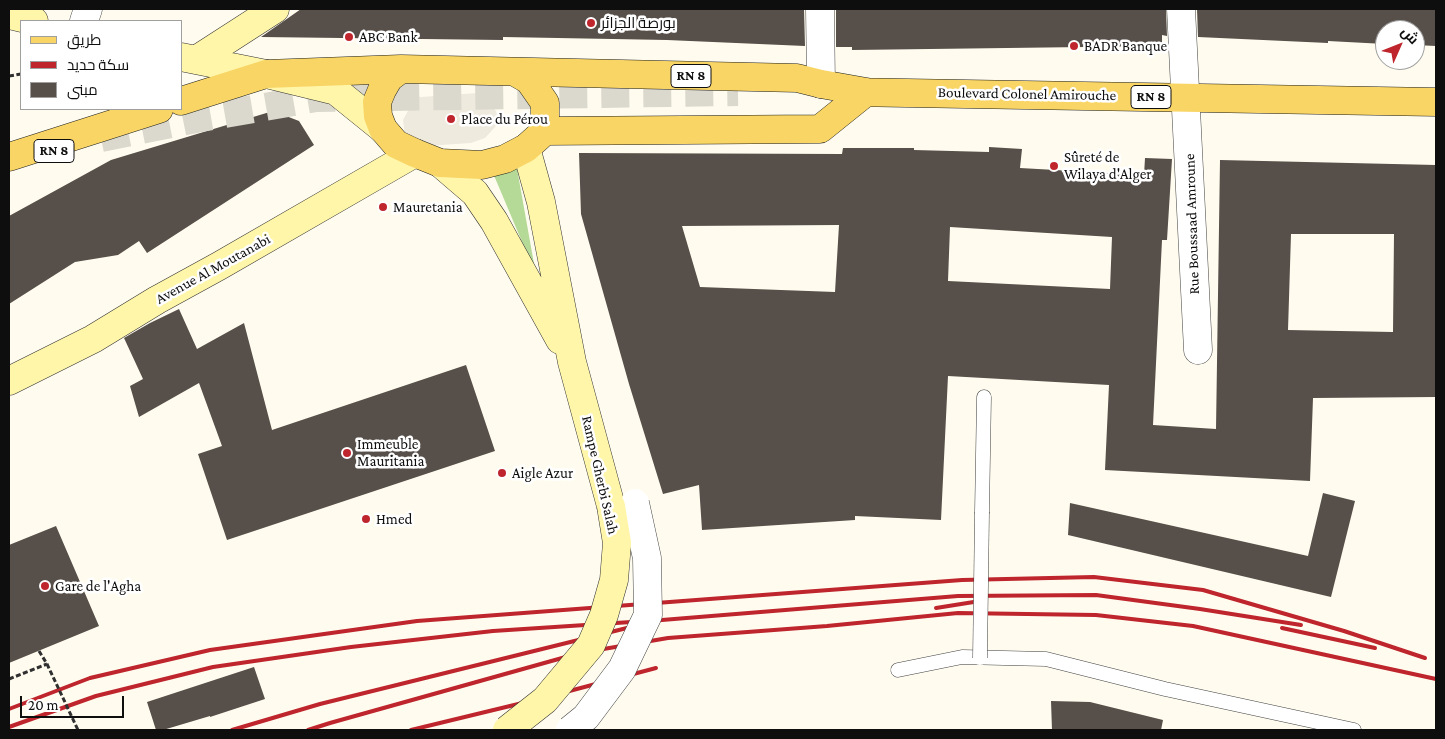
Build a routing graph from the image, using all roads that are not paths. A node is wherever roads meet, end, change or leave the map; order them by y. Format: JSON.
{"nodes":[{"id":1,"x":820,"y":9,"type":"edge"},
{"id":2,"x":1181,"y":9,"type":"edge"},
{"id":3,"x":9,"y":15,"type":"edge"},
{"id":4,"x":266,"y":15,"type":"edge"},
{"id":5,"x":30,"y":20,"type":"edge"},
{"id":6,"x":189,"y":59,"type":"edge"},
{"id":7,"x":401,"y":69,"type":"junction"},
{"id":8,"x":515,"y":72,"type":"junction"},
{"id":9,"x":266,"y":74,"type":"junction"},
{"id":10,"x":821,"y":84,"type":"junction"},
{"id":11,"x":738,"y":92,"type":"tunnel mouth"},
{"id":12,"x":866,"y":92,"type":"junction"},
{"id":13,"x":1185,"y":97,"type":"junction"},
{"id":14,"x":182,"y":101,"type":"edge"},
{"id":15,"x":1436,"y":102,"type":"edge"},
{"id":16,"x":142,"y":110,"type":"edge"},
{"id":17,"x":157,"y":110,"type":"edge"},
{"id":18,"x":383,"y":129,"type":"junction"},
{"id":19,"x":106,"y":131,"type":"junction"},
{"id":20,"x":535,"y":139,"type":"junction"},
{"id":21,"x":415,"y":153,"type":"junction"},
{"id":22,"x":9,"y":157,"type":"edge"},
{"id":23,"x":440,"y":163,"type":"junction"},
{"id":24,"x":9,"y":164,"type":"edge"},
{"id":25,"x":1198,"y":350,"type":"dead end"},
{"id":26,"x":572,"y":362,"type":"junction"},
{"id":27,"x":9,"y":381,"type":"edge"},
{"id":28,"x":984,"y":397,"type":"dead end"},
{"id":29,"x":623,"y":504,"type":"junction"},
{"id":30,"x":980,"y":658,"type":"junction"},
{"id":31,"x":898,"y":670,"type":"dead end"},
{"id":32,"x":507,"y":730,"type":"edge"},
{"id":33,"x":570,"y":730,"type":"edge"},
{"id":34,"x":1354,"y":730,"type":"edge"}],
"edges":[{"from":1,"to":10,"type":"street"},
{"from":2,"to":13,"type":"street","name":"Rue Boussaad Amroune"},
{"from":3,"to":5,"type":"street"},
{"from":4,"to":6,"type":"street"},
{"from":4,"to":9,"type":"street"},
{"from":6,"to":9,"type":"street"},
{"from":7,"to":8,"type":"main road"},
{"from":7,"to":9,"type":"main road"},
{"from":7,"to":18,"type":"main road"},
{"from":8,"to":10,"type":"main road","number":"RN 8"},
{"from":8,"to":20,"type":"main road"},
{"from":9,"to":14,"type":"main road"},
{"from":9,"to":18,"type":"street"},
{"from":10,"to":12,"type":"main road","number":"RN 8"},
{"from":11,"to":12,"type":"main road","name":"Boulevard Colonel Amirouche","number":"RN 8"},
{"from":12,"to":13,"type":"main road","name":"Boulevard Colonel Amirouche","number":"RN 8"},
{"from":12,"to":20,"type":"main road"},
{"from":13,"to":15,"type":"main road","name":"Boulevard Colonel Amirouche","number":"RN 8"},
{"from":13,"to":25,"type":"street","name":"Rue Boussaad Amroune"},
{"from":16,"to":19,"type":"street"},
{"from":17,"to":19,"type":"main road"},
{"from":18,"to":21,"type":"main road"},
{"from":19,"to":22,"type":"main road"},
{"from":19,"to":24,"type":"main road","number":"RN 8"},
{"from":20,"to":23,"type":"main road"},
{"from":20,"to":26,"type":"street","name":"Rampe Gherbi Salah"},
{"from":21,"to":23,"type":"main road"},
{"from":21,"to":27,"type":"street","name":"Avenue Al Moutanabi"},
{"from":23,"to":26,"type":"street","name":"Rampe Gherbi Salah"},
{"from":26,"to":29,"type":"street","name":"Rampe Gherbi Salah"},
{"from":28,"to":30,"type":"lane","bridge":true},
{"from":29,"to":32,"type":"street","name":"Rampe Gherbi Salah","bridge":true},
{"from":29,"to":33,"type":"street","bridge":true},
{"from":30,"to":31,"type":"lane"},
{"from":30,"to":34,"type":"lane"}]}
